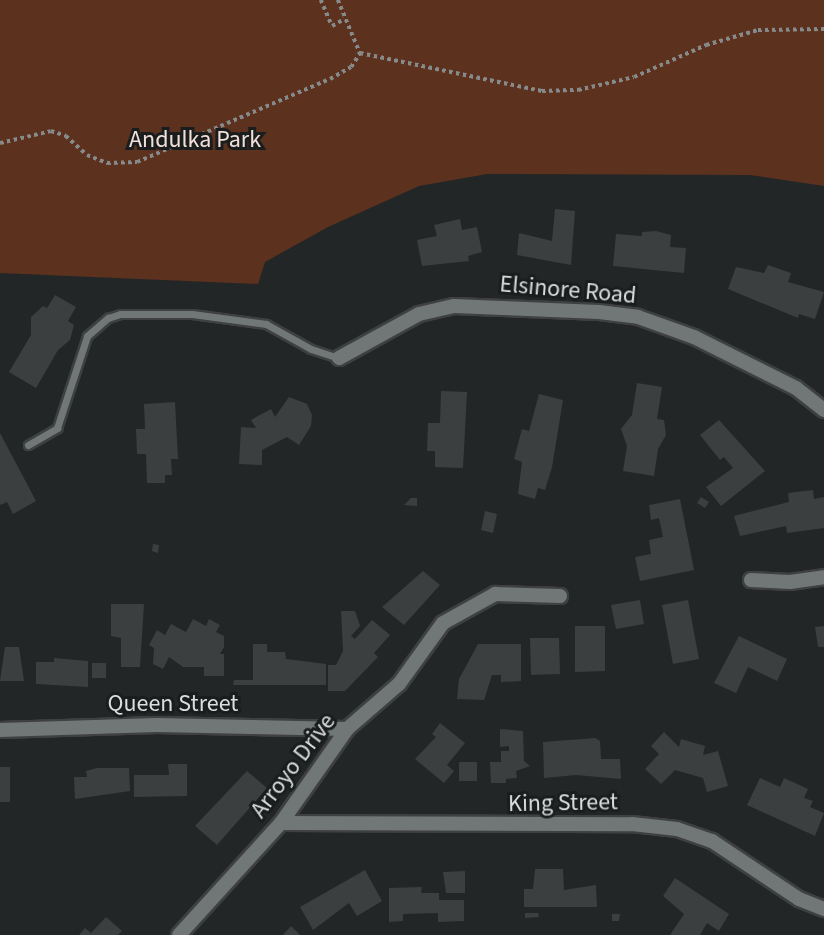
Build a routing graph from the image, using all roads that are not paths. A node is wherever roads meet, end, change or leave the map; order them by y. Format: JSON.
{"nodes":[{"id":1,"x":339,"y":358,"type":"joint"},
{"id":2,"x":824,"y":410,"type":"edge"},
{"id":3,"x":28,"y":445,"type":"dead end"},
{"id":4,"x":824,"y":577,"type":"edge"},
{"id":5,"x":751,"y":580,"type":"dead end"},
{"id":6,"x":560,"y":596,"type":"dead end"},
{"id":7,"x":346,"y":729,"type":"junction"},
{"id":8,"x":0,"y":730,"type":"edge"},
{"id":9,"x":281,"y":823,"type":"junction"},
{"id":10,"x":824,"y":908,"type":"edge"},
{"id":11,"x":179,"y":935,"type":"edge"}],
"edges":[{"from":1,"to":2,"type":"street","name":"Elsinore Road"},
{"from":1,"to":3,"type":"lane"},
{"from":4,"to":5,"type":"street"},
{"from":6,"to":7,"type":"street","name":"Arroyo Drive"},
{"from":7,"to":8,"type":"street","name":"Queen Street"},
{"from":7,"to":9,"type":"street","name":"Arroyo Drive"},
{"from":9,"to":10,"type":"street","name":"King Street"},
{"from":9,"to":11,"type":"street","name":"Arroyo Drive"}]}
